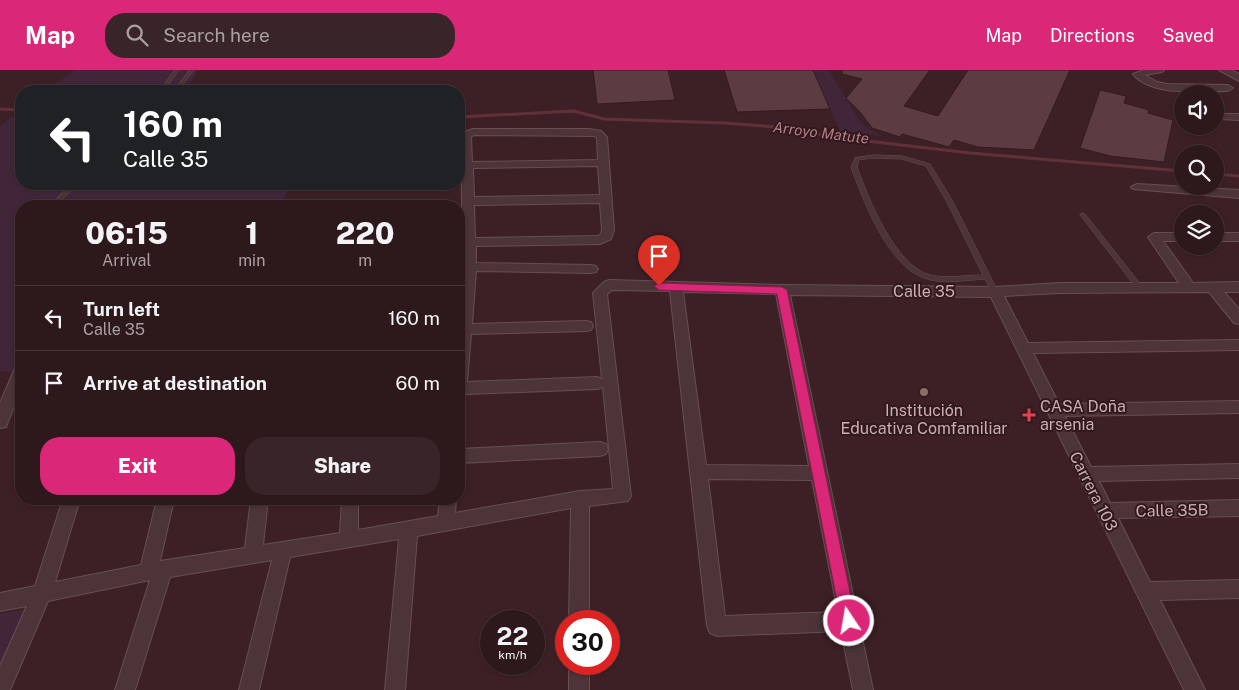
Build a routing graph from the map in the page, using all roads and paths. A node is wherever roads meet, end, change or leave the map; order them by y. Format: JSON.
{"nodes":[{"id":1,"x":177,"y":70,"type":"edge"},
{"id":2,"x":192,"y":70,"type":"edge"},
{"id":3,"x":1159,"y":70,"type":"edge"},
{"id":4,"x":1224,"y":70,"type":"edge"},
{"id":5,"x":1239,"y":78,"type":"edge"},
{"id":6,"x":166,"y":85,"type":"edge"},
{"id":7,"x":181,"y":85,"type":"edge"},
{"id":8,"x":1228,"y":88,"type":"dead end"},
{"id":9,"x":1224,"y":117,"type":"edge"},
{"id":10,"x":1239,"y":117,"type":"edge"},
{"id":11,"x":604,"y":163,"type":"junction"},
{"id":12,"x":466,"y":165,"type":"junction"},
{"id":13,"x":1137,"y":187,"type":"dead end"},
{"id":14,"x":69,"y":190,"type":"edge"},
{"id":15,"x":1239,"y":194,"type":"edge"},
{"id":16,"x":58,"y":200,"type":"edge"},
{"id":17,"x":606,"y":200,"type":"junction"},
{"id":18,"x":469,"y":201,"type":"junction"},
{"id":19,"x":1082,"y":215,"type":"dead end"},
{"id":20,"x":1174,"y":237,"type":"edge"},
{"id":21,"x":1224,"y":237,"type":"edge"},
{"id":22,"x":1239,"y":237,"type":"edge"},
{"id":23,"x":470,"y":242,"type":"junction"},
{"id":24,"x":470,"y":267,"type":"junction"},
{"id":25,"x":591,"y":269,"type":"dead end"},
{"id":26,"x":991,"y":284,"type":"junction"},
{"id":27,"x":676,"y":287,"type":"junction"},
{"id":28,"x":1189,"y":287,"type":"junction"},
{"id":29,"x":1214,"y":287,"type":"junction"},
{"id":30,"x":1239,"y":287,"type":"edge"},
{"id":31,"x":1140,"y":288,"type":"junction"},
{"id":32,"x":782,"y":290,"type":"junction"},
{"id":33,"x":465,"y":306,"type":"edge"},
{"id":34,"x":1239,"y":319,"type":"edge"},
{"id":35,"x":465,"y":322,"type":"edge"},
{"id":36,"x":586,"y":326,"type":"dead end"},
{"id":37,"x":1239,"y":346,"type":"edge"},
{"id":38,"x":1022,"y":348,"type":"junction"},
{"id":39,"x":597,"y":383,"type":"dead end"},
{"id":40,"x":15,"y":385,"type":"edge"},
{"id":41,"x":465,"y":388,"type":"edge"},
{"id":42,"x":1239,"y":407,"type":"edge"},
{"id":43,"x":1054,"y":410,"type":"junction"},
{"id":44,"x":0,"y":422,"type":"edge"},
{"id":45,"x":600,"y":449,"type":"dead end"},
{"id":46,"x":465,"y":456,"type":"edge"},
{"id":47,"x":1239,"y":471,"type":"edge"},
{"id":48,"x":698,"y":472,"type":"junction"},
{"id":49,"x":818,"y":473,"type":"junction"},
{"id":50,"x":1086,"y":474,"type":"junction"},
{"id":51,"x":580,"y":500,"type":"junction"},
{"id":52,"x":68,"y":505,"type":"edge"},
{"id":53,"x":164,"y":505,"type":"edge"},
{"id":54,"x":258,"y":505,"type":"edge"},
{"id":55,"x":350,"y":505,"type":"edge"},
{"id":56,"x":445,"y":505,"type":"edge"},
{"id":57,"x":447,"y":505,"type":"edge"},
{"id":58,"x":1239,"y":508,"type":"edge"},
{"id":59,"x":1105,"y":511,"type":"junction"},
{"id":60,"x":446,"y":522,"type":"junction"},
{"id":61,"x":409,"y":529,"type":"junction"},
{"id":62,"x":349,"y":540,"type":"junction"},
{"id":63,"x":283,"y":551,"type":"junction"},
{"id":64,"x":253,"y":554,"type":"junction"},
{"id":65,"x":156,"y":570,"type":"junction"},
{"id":66,"x":1239,"y":589,"type":"edge"},
{"id":67,"x":1145,"y":592,"type":"junction"},
{"id":68,"x":42,"y":593,"type":"junction"},
{"id":69,"x":0,"y":602,"type":"edge"},
{"id":70,"x":579,"y":610,"type":"edge"},
{"id":71,"x":849,"y":621,"type":"junction"},
{"id":72,"x":579,"y":675,"type":"edge"},
{"id":73,"x":0,"y":689,"type":"edge"},
{"id":74,"x":125,"y":690,"type":"edge"},
{"id":75,"x":249,"y":690,"type":"edge"},
{"id":76,"x":395,"y":690,"type":"edge"},
{"id":77,"x":578,"y":690,"type":"edge"},
{"id":78,"x":863,"y":690,"type":"edge"},
{"id":79,"x":1195,"y":690,"type":"edge"}],
"edges":[{"from":1,"to":6,"type":"lane"},
{"from":2,"to":7,"type":"lane"},
{"from":3,"to":8,"type":"street"},
{"from":4,"to":5,"type":"street"},
{"from":9,"to":10,"type":"street"},
{"from":11,"to":12,"type":"street"},
{"from":11,"to":12,"type":"street"},
{"from":11,"to":17,"type":"street"},
{"from":12,"to":18,"type":"street"},
{"from":13,"to":15,"type":"street"},
{"from":14,"to":16,"type":"lane"},
{"from":17,"to":18,"type":"street"},
{"from":17,"to":23,"type":"street"},
{"from":18,"to":23,"type":"street"},
{"from":19,"to":31,"type":"lane"},
{"from":20,"to":28,"type":"street"},
{"from":21,"to":22,"type":"street"},
{"from":23,"to":24,"type":"street"},
{"from":24,"to":25,"type":"street"},
{"from":24,"to":33,"type":"street"},
{"from":26,"to":26,"type":"lane"},
{"from":26,"to":31,"type":"street","name":"Calle 35"},
{"from":26,"to":32,"type":"street","name":"Calle 35"},
{"from":26,"to":38,"type":"street","name":"Carrera 103"},
{"from":27,"to":32,"type":"street","name":"Calle 35"},
{"from":27,"to":48,"type":"street"},
{"from":27,"to":51,"type":"street","name":"Calle 35"},
{"from":28,"to":29,"type":"street","name":"Calle 35"},
{"from":28,"to":31,"type":"street","name":"Calle 35"},
{"from":29,"to":30,"type":"street","name":"Calle 35"},
{"from":29,"to":34,"type":"street"},
{"from":32,"to":49,"type":"street"},
{"from":35,"to":36,"type":"street"},
{"from":37,"to":38,"type":"street"},
{"from":38,"to":43,"type":"street","name":"Carrera 103"},
{"from":39,"to":41,"type":"street"},
{"from":40,"to":44,"type":"street"},
{"from":42,"to":43,"type":"street"},
{"from":43,"to":50,"type":"street","name":"Carrera 103"},
{"from":45,"to":46,"type":"street"},
{"from":47,"to":50,"type":"street"},
{"from":48,"to":49,"type":"street"},
{"from":48,"to":71,"type":"street"},
{"from":49,"to":71,"type":"street"},
{"from":50,"to":59,"type":"street","name":"Carrera 103"},
{"from":51,"to":60,"type":"street"},
{"from":51,"to":70,"type":"street"},
{"from":52,"to":68,"type":"street"},
{"from":53,"to":65,"type":"street"},
{"from":54,"to":64,"type":"street"},
{"from":55,"to":62,"type":"street"},
{"from":56,"to":60,"type":"street"},
{"from":57,"to":60,"type":"street"},
{"from":58,"to":59,"type":"street","name":"Calle 35B"},
{"from":59,"to":67,"type":"street","name":"Carrera 103"},
{"from":60,"to":61,"type":"street"},
{"from":61,"to":62,"type":"street"},
{"from":61,"to":76,"type":"street"},
{"from":62,"to":63,"type":"street"},
{"from":63,"to":64,"type":"street"},
{"from":63,"to":75,"type":"street"},
{"from":64,"to":65,"type":"street"},
{"from":65,"to":68,"type":"street"},
{"from":65,"to":74,"type":"street"},
{"from":66,"to":67,"type":"street"},
{"from":67,"to":79,"type":"street","name":"Carrera 103"},
{"from":68,"to":69,"type":"street"},
{"from":68,"to":73,"type":"street"},
{"from":71,"to":78,"type":"street"},
{"from":72,"to":77,"type":"street"}]}
